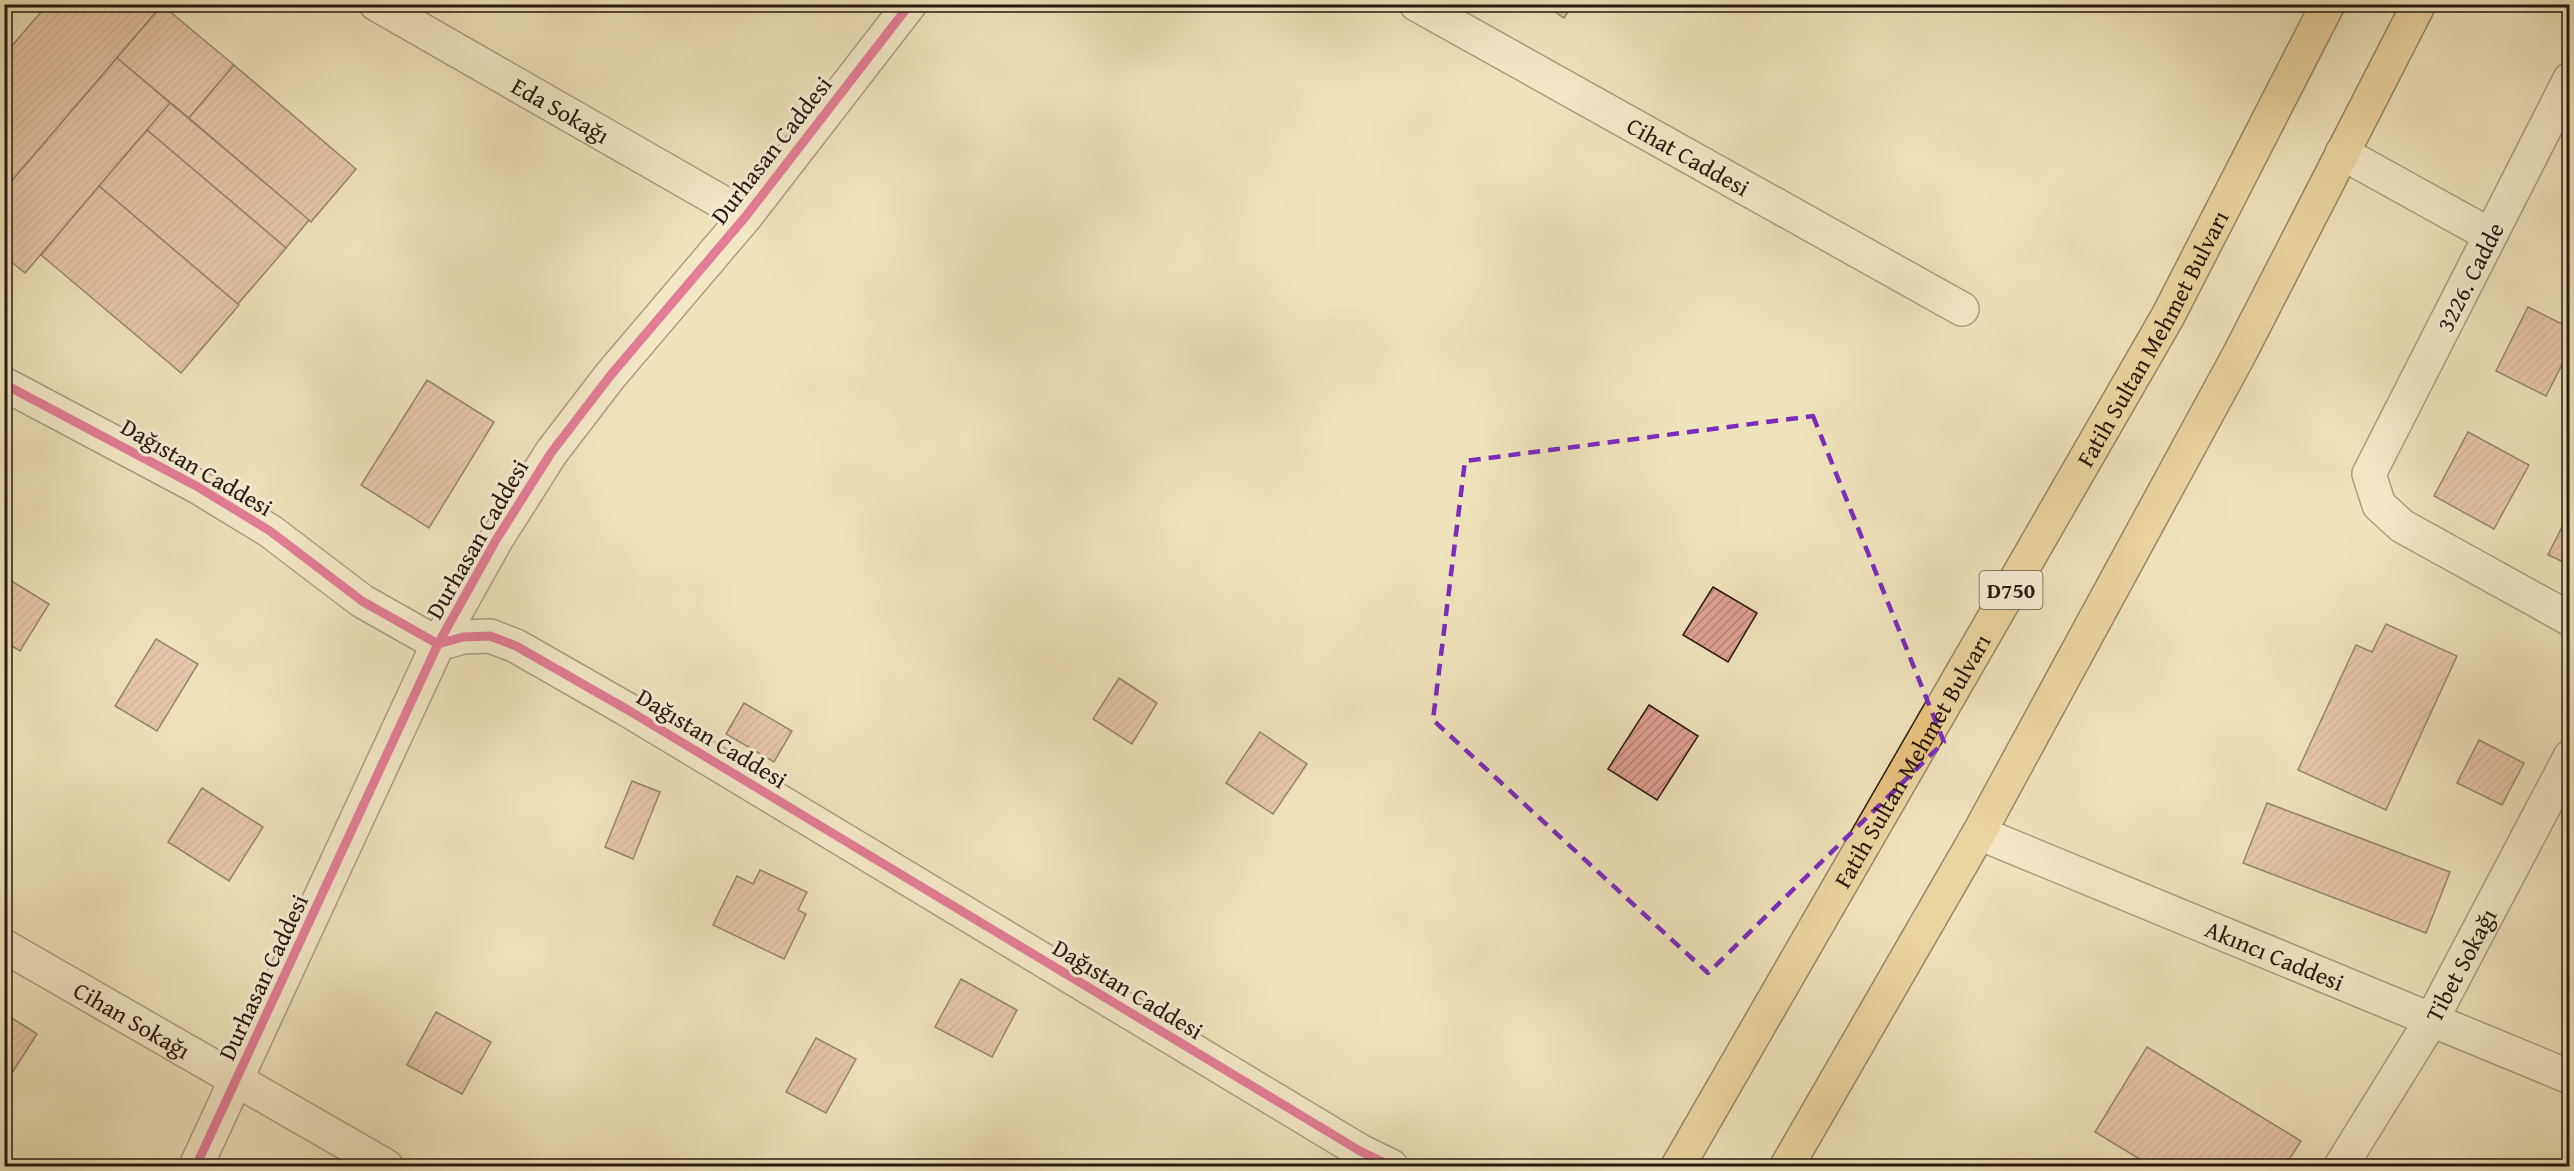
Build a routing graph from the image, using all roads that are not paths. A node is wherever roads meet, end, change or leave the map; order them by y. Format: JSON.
{"nodes":[{"id":1,"x":376,"y":4,"type":"edge"},
{"id":2,"x":910,"y":4,"type":"edge"},
{"id":3,"x":1416,"y":4,"type":"edge"},
{"id":4,"x":2328,"y":4,"type":"edge"},
{"id":5,"x":2419,"y":4,"type":"edge"},
{"id":6,"x":2570,"y":79,"type":"edge"},
{"id":7,"x":2342,"y":153,"type":"junction"},
{"id":8,"x":746,"y":216,"type":"junction"},
{"id":9,"x":2490,"y":235,"type":"junction"},
{"id":10,"x":1962,"y":309,"type":"dead end"},
{"id":11,"x":4,"y":384,"type":"edge"},
{"id":12,"x":2570,"y":619,"type":"edge"},
{"id":13,"x":438,"y":644,"type":"junction"},
{"id":14,"x":2570,"y":757,"type":"edge"},
{"id":15,"x":1979,"y":833,"type":"junction"},
{"id":16,"x":4,"y":946,"type":"edge"},
{"id":17,"x":2432,"y":1019,"type":"junction"},
{"id":18,"x":2570,"y":1077,"type":"edge"},
{"id":19,"x":236,"y":1082,"type":"junction"},
{"id":20,"x":196,"y":1167,"type":"edge"},
{"id":21,"x":386,"y":1167,"type":"edge"},
{"id":22,"x":1391,"y":1167,"type":"edge"},
{"id":23,"x":1678,"y":1167,"type":"edge"},
{"id":24,"x":1788,"y":1167,"type":"edge"},
{"id":25,"x":2341,"y":1167,"type":"edge"}],
"edges":[{"from":1,"to":8,"type":"street","name":"Eda Sokağı"},
{"from":2,"to":8,"type":"street","name":"Durhasan Caddesi"},
{"from":3,"to":10,"type":"street","name":"Cihat Caddesi"},
{"from":4,"to":23,"type":"highway","name":"Fatih Sultan Mehmet Bulvarı","number":"D750"},
{"from":5,"to":7,"type":"highway"},
{"from":6,"to":9,"type":"street","name":"3226. Cadde"},
{"from":7,"to":9,"type":"street"},
{"from":7,"to":15,"type":"highway"},
{"from":8,"to":13,"type":"street","name":"Durhasan Caddesi"},
{"from":9,"to":12,"type":"street","name":"3226. Cadde"},
{"from":11,"to":13,"type":"street","name":"Dağıstan Caddesi"},
{"from":13,"to":19,"type":"street","name":"Durhasan Caddesi"},
{"from":13,"to":22,"type":"street","name":"Dağıstan Caddesi"},
{"from":14,"to":17,"type":"street","name":"Tibet Sokağı"},
{"from":15,"to":17,"type":"street","name":"Akıncı Caddesi"},
{"from":15,"to":24,"type":"highway"},
{"from":16,"to":19,"type":"street","name":"Cihan Sokağı"},
{"from":17,"to":18,"type":"street","name":"Akıncı Caddesi"},
{"from":17,"to":25,"type":"street","name":"Tibet Sokağı"},
{"from":19,"to":20,"type":"street","name":"Durhasan Caddesi"},
{"from":19,"to":21,"type":"street","name":"Cihan Sokağı"}]}
